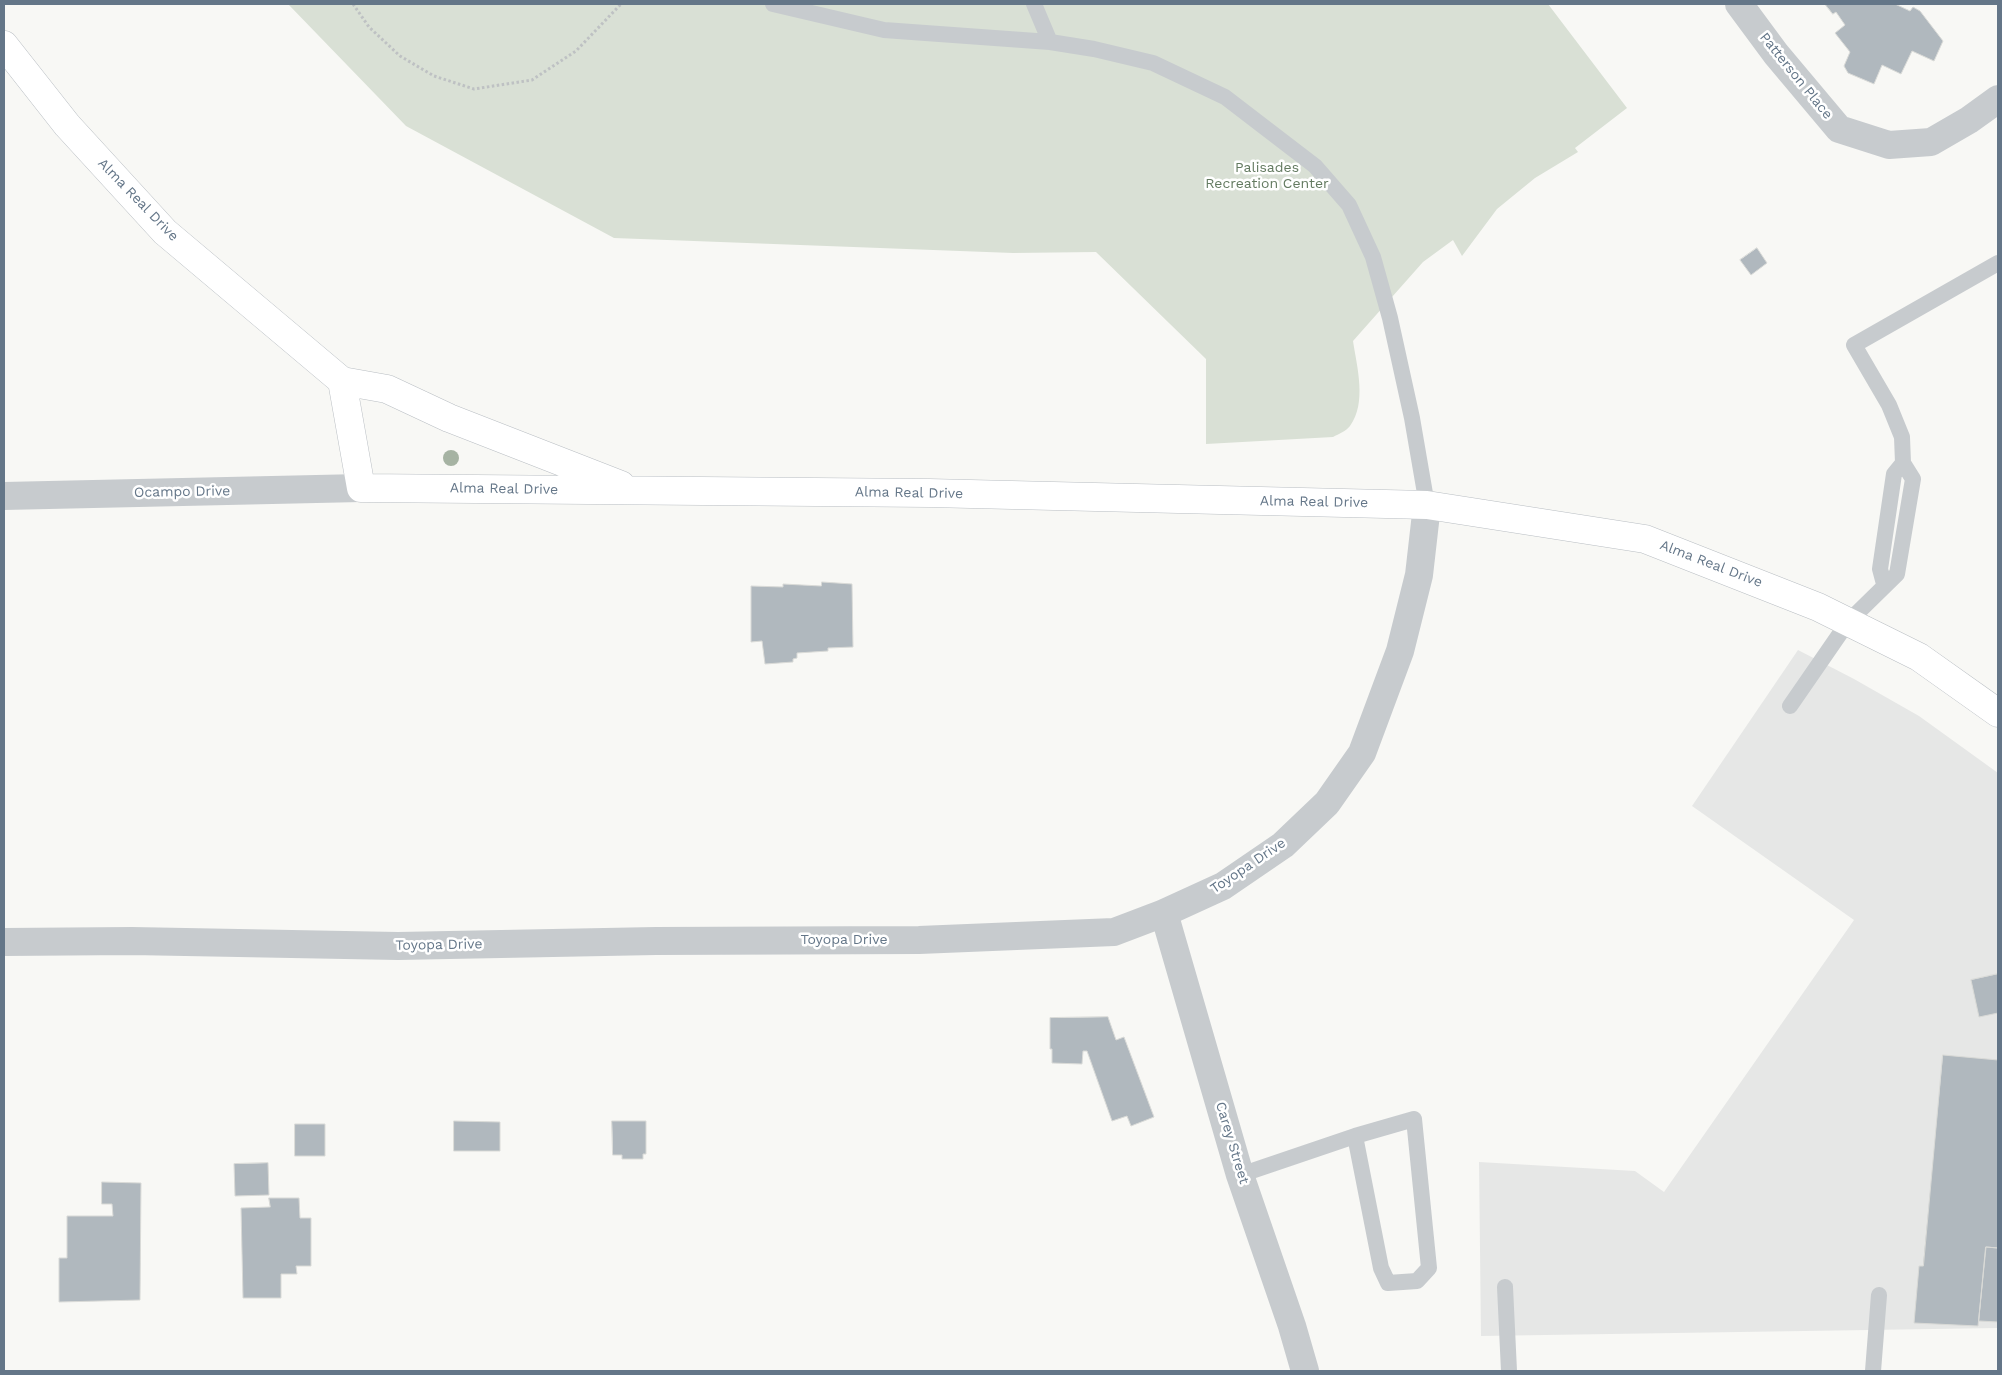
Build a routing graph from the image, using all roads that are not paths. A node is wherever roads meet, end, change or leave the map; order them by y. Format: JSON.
{"nodes":[{"id":1,"x":772,"y":4,"type":"edge"},
{"id":2,"x":1034,"y":4,"type":"edge"},
{"id":3,"x":1739,"y":4,"type":"edge"},
{"id":4,"x":1050,"y":42,"type":"junction"},
{"id":5,"x":4,"y":45,"type":"edge"},
{"id":6,"x":1998,"y":99,"type":"edge"},
{"id":7,"x":1998,"y":263,"type":"edge"},
{"id":8,"x":342,"y":381,"type":"junction"},
{"id":9,"x":361,"y":488,"type":"junction"},
{"id":10,"x":637,"y":490,"type":"junction"},
{"id":11,"x":4,"y":496,"type":"edge"},
{"id":12,"x":1428,"y":505,"type":"junction"},
{"id":13,"x":1848,"y":622,"type":"junction"},
{"id":14,"x":1790,"y":706,"type":"dead end"},
{"id":15,"x":1998,"y":713,"type":"edge"},
{"id":16,"x":1164,"y":913,"type":"junction"},
{"id":17,"x":4,"y":942,"type":"edge"},
{"id":18,"x":1355,"y":1136,"type":"junction"},
{"id":19,"x":1240,"y":1175,"type":"junction"},
{"id":20,"x":1505,"y":1287,"type":"dead end"},
{"id":21,"x":1879,"y":1295,"type":"dead end"},
{"id":22,"x":1305,"y":1371,"type":"edge"},
{"id":23,"x":1509,"y":1371,"type":"edge"},
{"id":24,"x":1873,"y":1371,"type":"edge"}],
"edges":[{"from":1,"to":4,"type":"lane"},
{"from":2,"to":4,"type":"lane"},
{"from":3,"to":6,"type":"street","name":"Patterson Place"},
{"from":4,"to":12,"type":"lane"},
{"from":5,"to":8,"type":"street","name":"Alma Real Drive"},
{"from":7,"to":13,"type":"lane"},
{"from":8,"to":9,"type":"street"},
{"from":8,"to":10,"type":"street"},
{"from":9,"to":10,"type":"street","name":"Alma Real Drive"},
{"from":9,"to":11,"type":"street","name":"Ocampo Drive"},
{"from":10,"to":12,"type":"street","name":"Alma Real Drive"},
{"from":12,"to":13,"type":"street","name":"Alma Real Drive"},
{"from":12,"to":16,"type":"street","name":"Toyopa Drive"},
{"from":13,"to":14,"type":"lane"},
{"from":13,"to":15,"type":"street","name":"Alma Real Drive"},
{"from":16,"to":17,"type":"street","name":"Toyopa Drive"},
{"from":16,"to":19,"type":"street","name":"Carey Street"},
{"from":18,"to":18,"type":"lane"},
{"from":18,"to":19,"type":"lane"},
{"from":19,"to":22,"type":"street","name":"Carey Street"},
{"from":20,"to":23,"type":"lane"},
{"from":21,"to":24,"type":"lane"}]}
